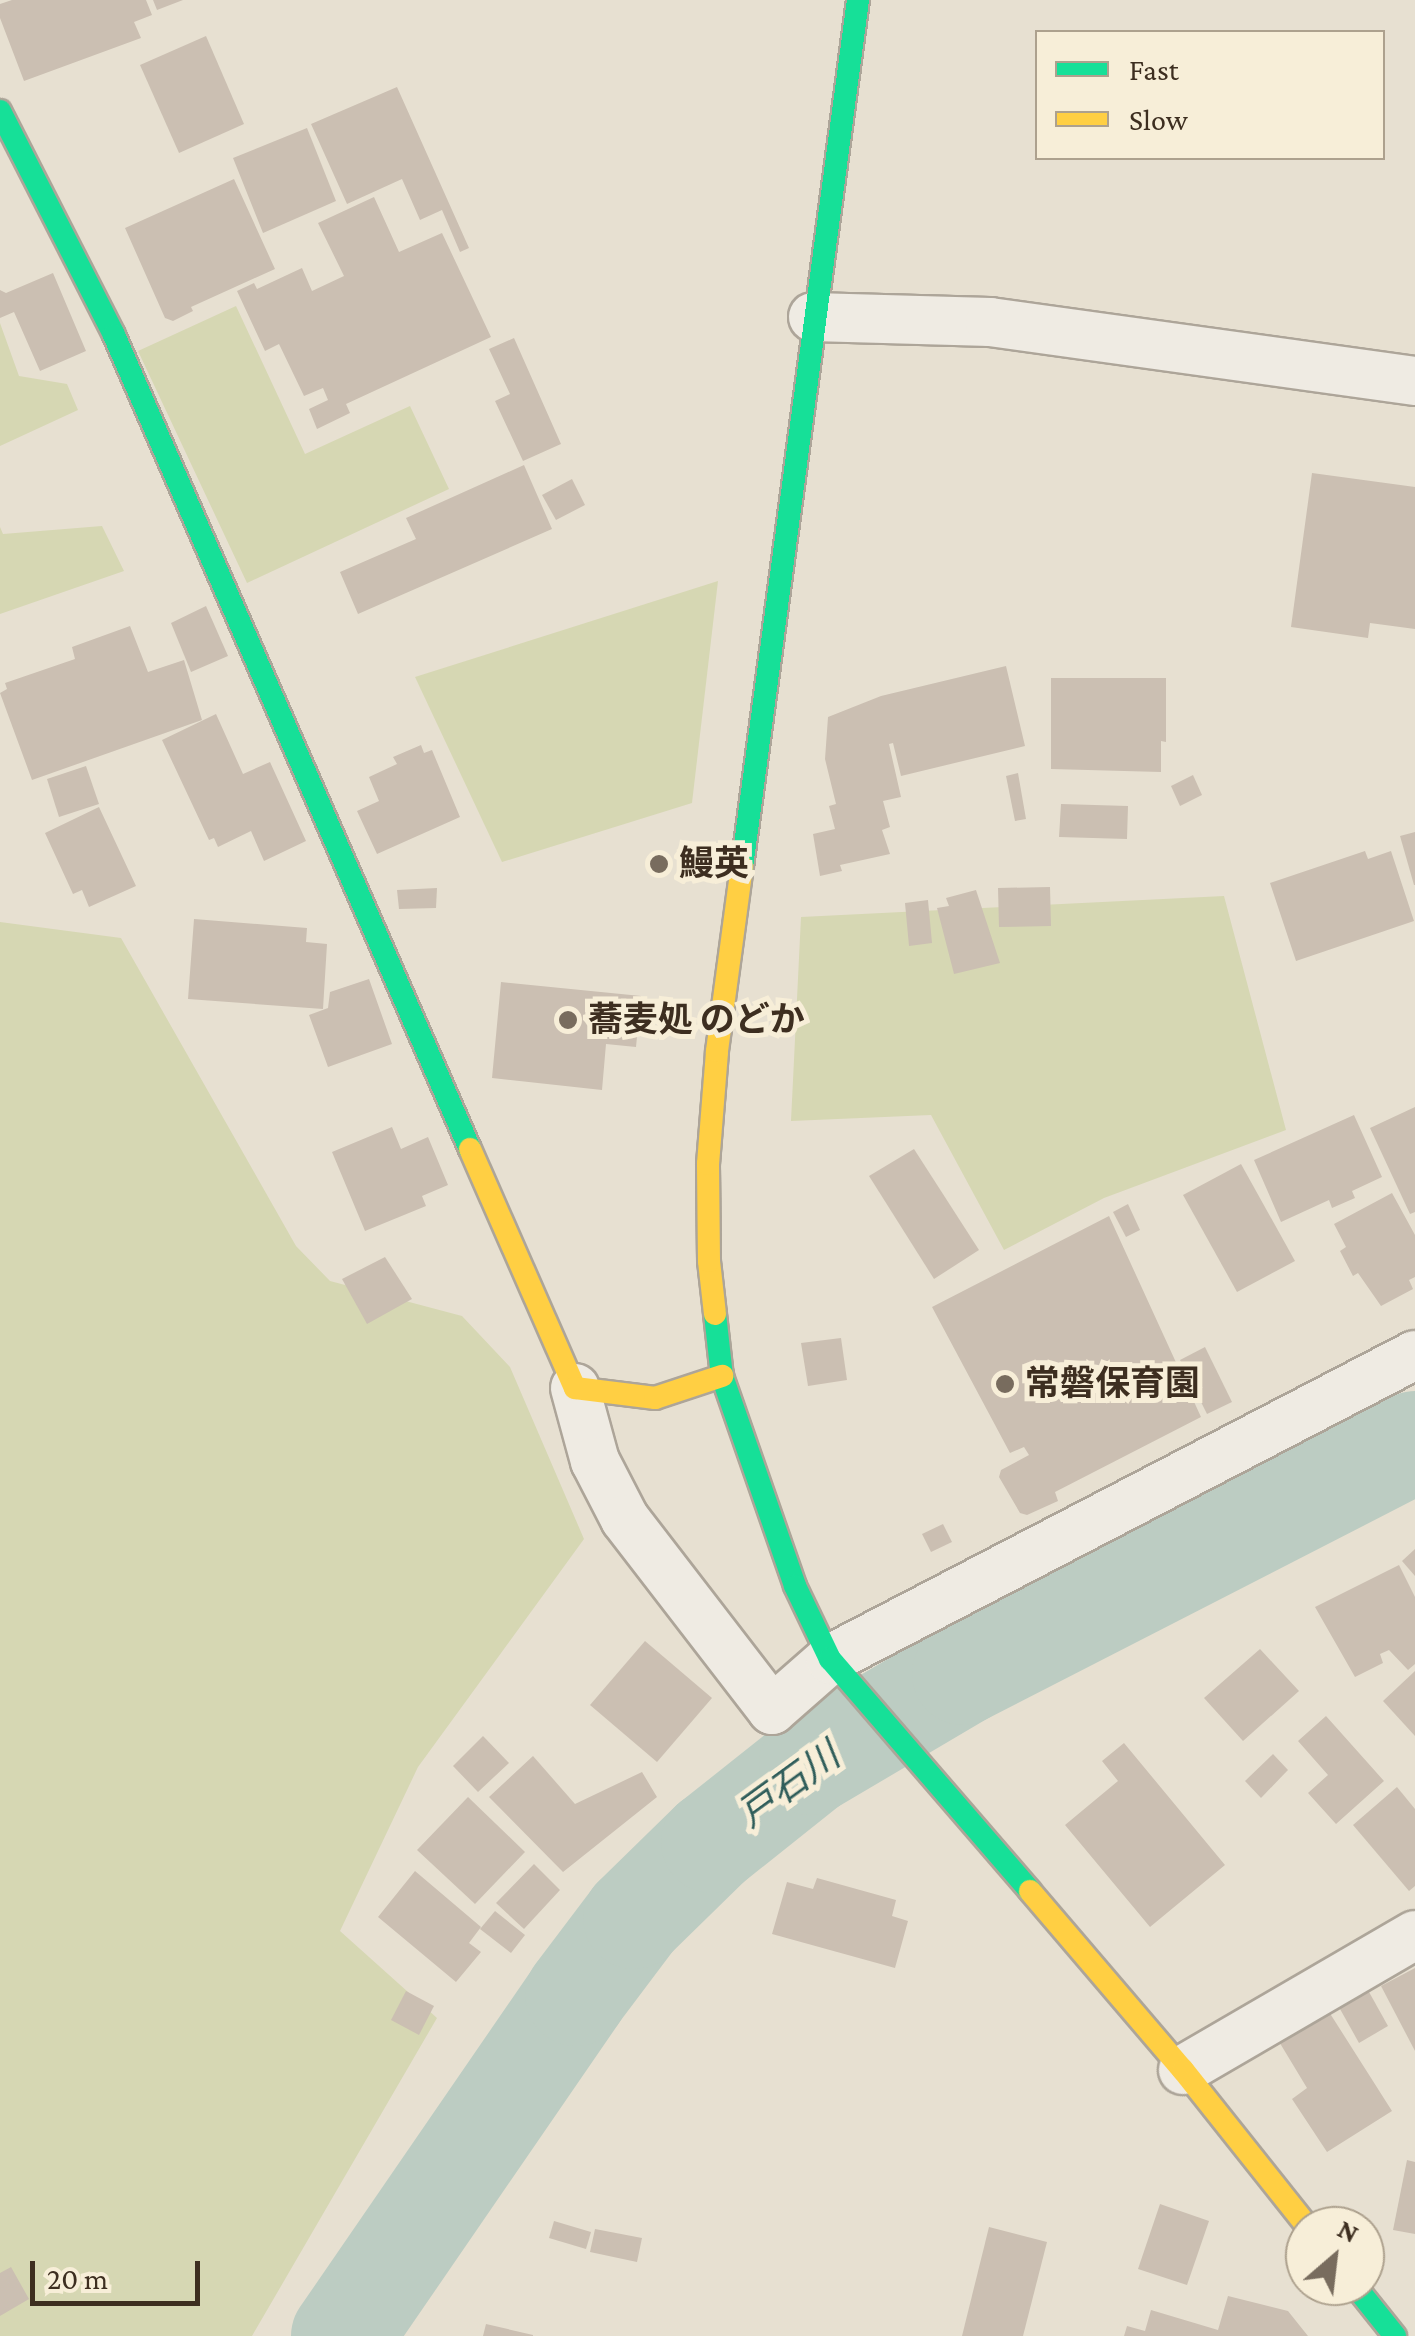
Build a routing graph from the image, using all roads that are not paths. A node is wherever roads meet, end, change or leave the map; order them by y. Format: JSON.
{"nodes":[{"id":1,"x":858,"y":0,"type":"edge"},
{"id":2,"x":0,"y":111,"type":"edge"},
{"id":3,"x":813,"y":318,"type":"junction"},
{"id":4,"x":1415,"y":381,"type":"edge"},
{"id":5,"x":1415,"y":1355,"type":"edge"},
{"id":6,"x":722,"y":1376,"type":"junction"},
{"id":7,"x":576,"y":1388,"type":"junction"},
{"id":8,"x":840,"y":1669,"type":"junction"},
{"id":9,"x":1415,"y":1935,"type":"edge"},
{"id":10,"x":1183,"y":2070,"type":"junction"},
{"id":11,"x":1291,"y":2206,"type":"edge"},
{"id":12,"x":1371,"y":2306,"type":"edge"},
{"id":13,"x":1395,"y":2336,"type":"edge"}],
"edges":[{"from":1,"to":3,"type":"street"},
{"from":2,"to":7,"type":"street"},
{"from":3,"to":4,"type":"street"},
{"from":3,"to":6,"type":"street"},
{"from":5,"to":8,"type":"street"},
{"from":6,"to":7,"type":"street"},
{"from":6,"to":8,"type":"street"},
{"from":7,"to":8,"type":"street"},
{"from":8,"to":10,"type":"street"},
{"from":9,"to":10,"type":"street"},
{"from":10,"to":11,"type":"street"},
{"from":12,"to":13,"type":"street"}]}
